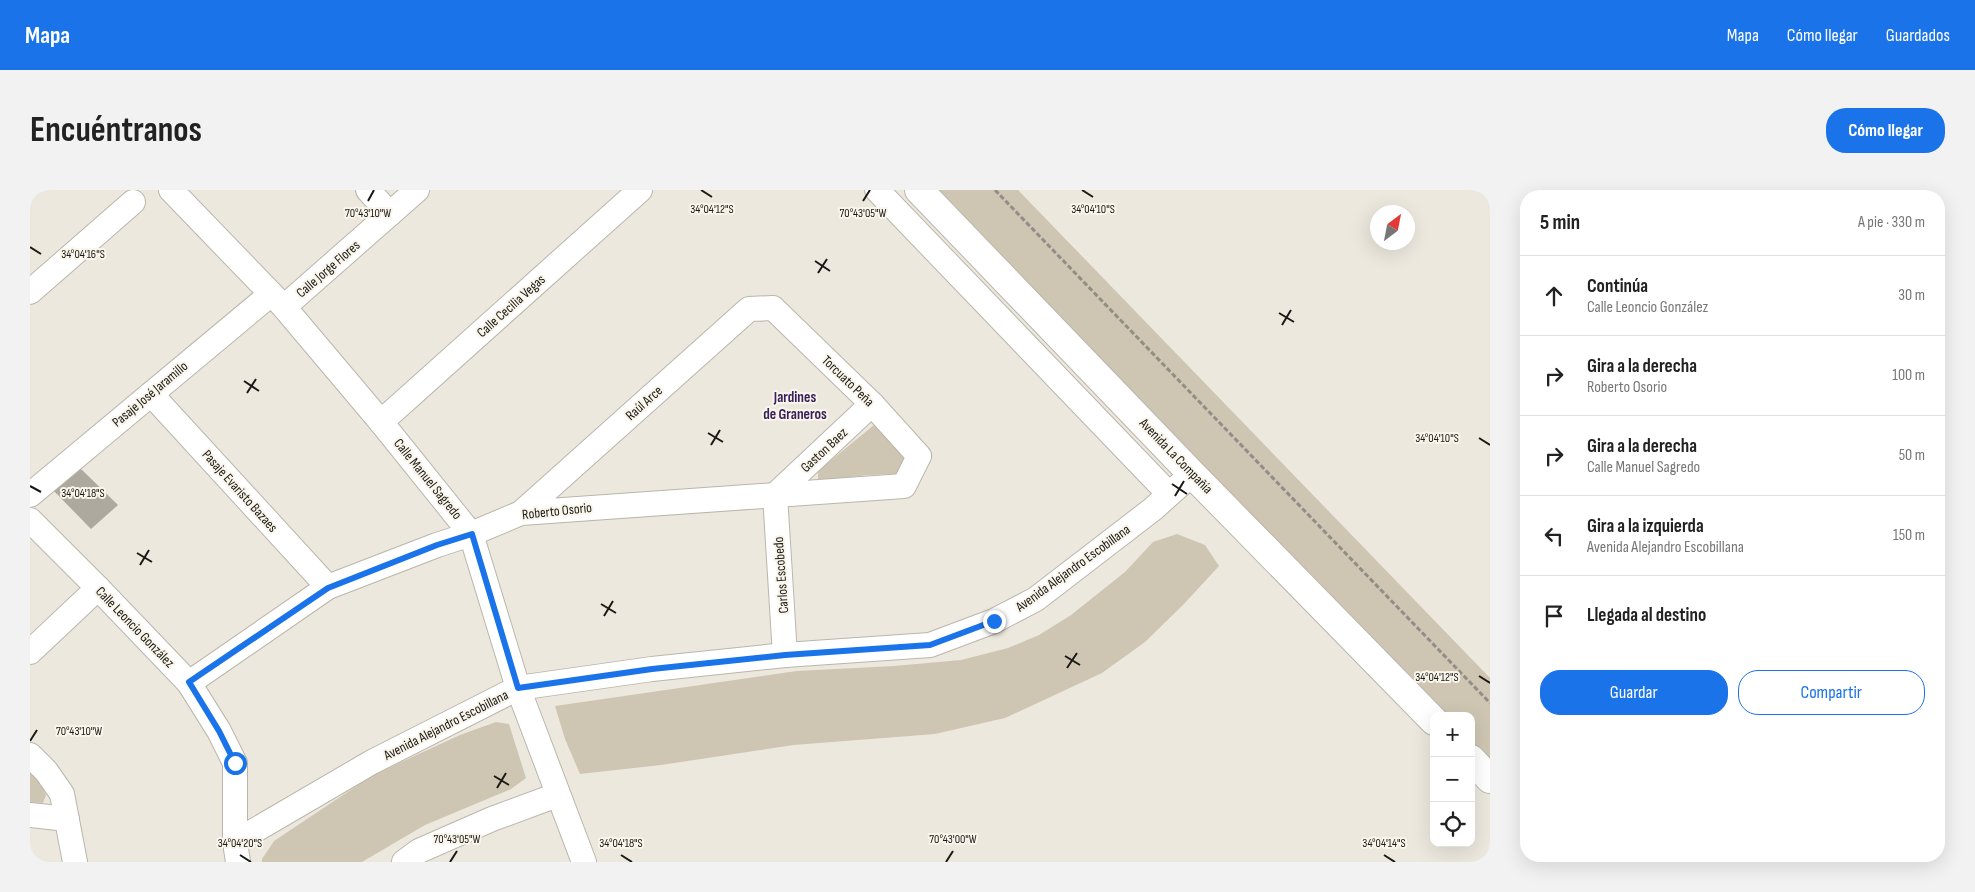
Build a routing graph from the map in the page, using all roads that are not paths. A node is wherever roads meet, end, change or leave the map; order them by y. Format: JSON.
{"nodes":[{"id":1,"x":171,"y":190,"type":"edge"},
{"id":2,"x":368,"y":190,"type":"edge"},
{"id":3,"x":417,"y":190,"type":"edge"},
{"id":4,"x":640,"y":190,"type":"edge"},
{"id":5,"x":877,"y":190,"type":"edge"},
{"id":6,"x":919,"y":190,"type":"edge"},
{"id":7,"x":134,"y":202,"type":"dead end"},
{"id":8,"x":390,"y":214,"type":"junction"},
{"id":9,"x":30,"y":292,"type":"edge"},
{"id":10,"x":277,"y":300,"type":"junction"},
{"id":11,"x":773,"y":308,"type":"joint"},
{"id":12,"x":151,"y":394,"type":"junction"},
{"id":13,"x":872,"y":404,"type":"junction"},
{"id":14,"x":381,"y":422,"type":"junction"},
{"id":15,"x":919,"y":456,"type":"joint"},
{"id":16,"x":1192,"y":474,"type":"junction"},
{"id":17,"x":1169,"y":494,"type":"junction"},
{"id":18,"x":30,"y":495,"type":"edge"},
{"id":19,"x":776,"y":495,"type":"junction"},
{"id":20,"x":521,"y":513,"type":"junction"},
{"id":21,"x":30,"y":520,"type":"edge"},
{"id":22,"x":472,"y":534,"type":"junction"},
{"id":23,"x":98,"y":588,"type":"junction"},
{"id":24,"x":328,"y":588,"type":"junction"},
{"id":25,"x":30,"y":652,"type":"edge"},
{"id":26,"x":785,"y":655,"type":"junction"},
{"id":27,"x":189,"y":682,"type":"junction"},
{"id":28,"x":518,"y":688,"type":"junction"},
{"id":29,"x":1430,"y":717,"type":"edge"},
{"id":30,"x":30,"y":755,"type":"edge"},
{"id":31,"x":1475,"y":764,"type":"edge"},
{"id":32,"x":1490,"y":779,"type":"edge"},
{"id":33,"x":558,"y":794,"type":"junction"},
{"id":34,"x":30,"y":815,"type":"edge"},
{"id":35,"x":67,"y":819,"type":"junction"},
{"id":36,"x":237,"y":852,"type":"edge"},
{"id":37,"x":75,"y":862,"type":"edge"},
{"id":38,"x":404,"y":862,"type":"edge"},
{"id":39,"x":584,"y":862,"type":"edge"}],
"edges":[{"from":1,"to":10,"type":"street","name":"Calle Manuel Sagredo"},
{"from":2,"to":8,"type":"street"},
{"from":3,"to":8,"type":"street","name":"Calle Jorge Flores"},
{"from":4,"to":14,"type":"street","name":"Calle Cecilia Vegas"},
{"from":5,"to":17,"type":"street"},
{"from":6,"to":16,"type":"main road","name":"Avenida La Compañía"},
{"from":7,"to":9,"type":"street"},
{"from":8,"to":10,"type":"street","name":"Calle Jorge Flores"},
{"from":10,"to":12,"type":"street","name":"Pasaje José Jaramillo"},
{"from":10,"to":14,"type":"street","name":"Calle Manuel Sagredo"},
{"from":11,"to":13,"type":"street","name":"Torcuato Peña"},
{"from":11,"to":20,"type":"street","name":"Raúl Arce"},
{"from":12,"to":18,"type":"street","name":"Pasaje José Jaramillo"},
{"from":12,"to":24,"type":"street","name":"Pasaje Evaristo Bazaes"},
{"from":13,"to":15,"type":"street","name":"Torcuato Peña"},
{"from":13,"to":19,"type":"street","name":"Gaston Baez"},
{"from":14,"to":22,"type":"street","name":"Calle Manuel Sagredo"},
{"from":15,"to":19,"type":"street","name":"Roberto Osorio"},
{"from":16,"to":17,"type":"street","name":"Avenida Alejandro Escobillana"},
{"from":16,"to":29,"type":"main road","name":"Avenida La Compañía"},
{"from":17,"to":26,"type":"street","name":"Avenida Alejandro Escobillana"},
{"from":19,"to":20,"type":"street","name":"Roberto Osorio"},
{"from":19,"to":26,"type":"street","name":"Carlos Escobedo"},
{"from":20,"to":22,"type":"street","name":"Roberto Osorio"},
{"from":21,"to":23,"type":"street","name":"Calle Leoncio González"},
{"from":22,"to":24,"type":"street","name":"Roberto Osorio"},
{"from":22,"to":28,"type":"street","name":"Calle Manuel Sagredo"},
{"from":23,"to":25,"type":"street"},
{"from":23,"to":27,"type":"street","name":"Calle Leoncio González"},
{"from":24,"to":27,"type":"street","name":"Roberto Osorio"},
{"from":26,"to":28,"type":"street","name":"Avenida Alejandro Escobillana"},
{"from":27,"to":36,"type":"street","name":"Calle Leoncio González"},
{"from":28,"to":33,"type":"street","name":"Calle Manuel Sagredo"},
{"from":28,"to":36,"type":"street","name":"Avenida Alejandro Escobillana"},
{"from":30,"to":35,"type":"street"},
{"from":31,"to":32,"type":"main road"},
{"from":33,"to":38,"type":"street"},
{"from":33,"to":39,"type":"street","name":"Calle Manuel Sagredo"},
{"from":34,"to":35,"type":"street"},
{"from":35,"to":37,"type":"street"}]}
